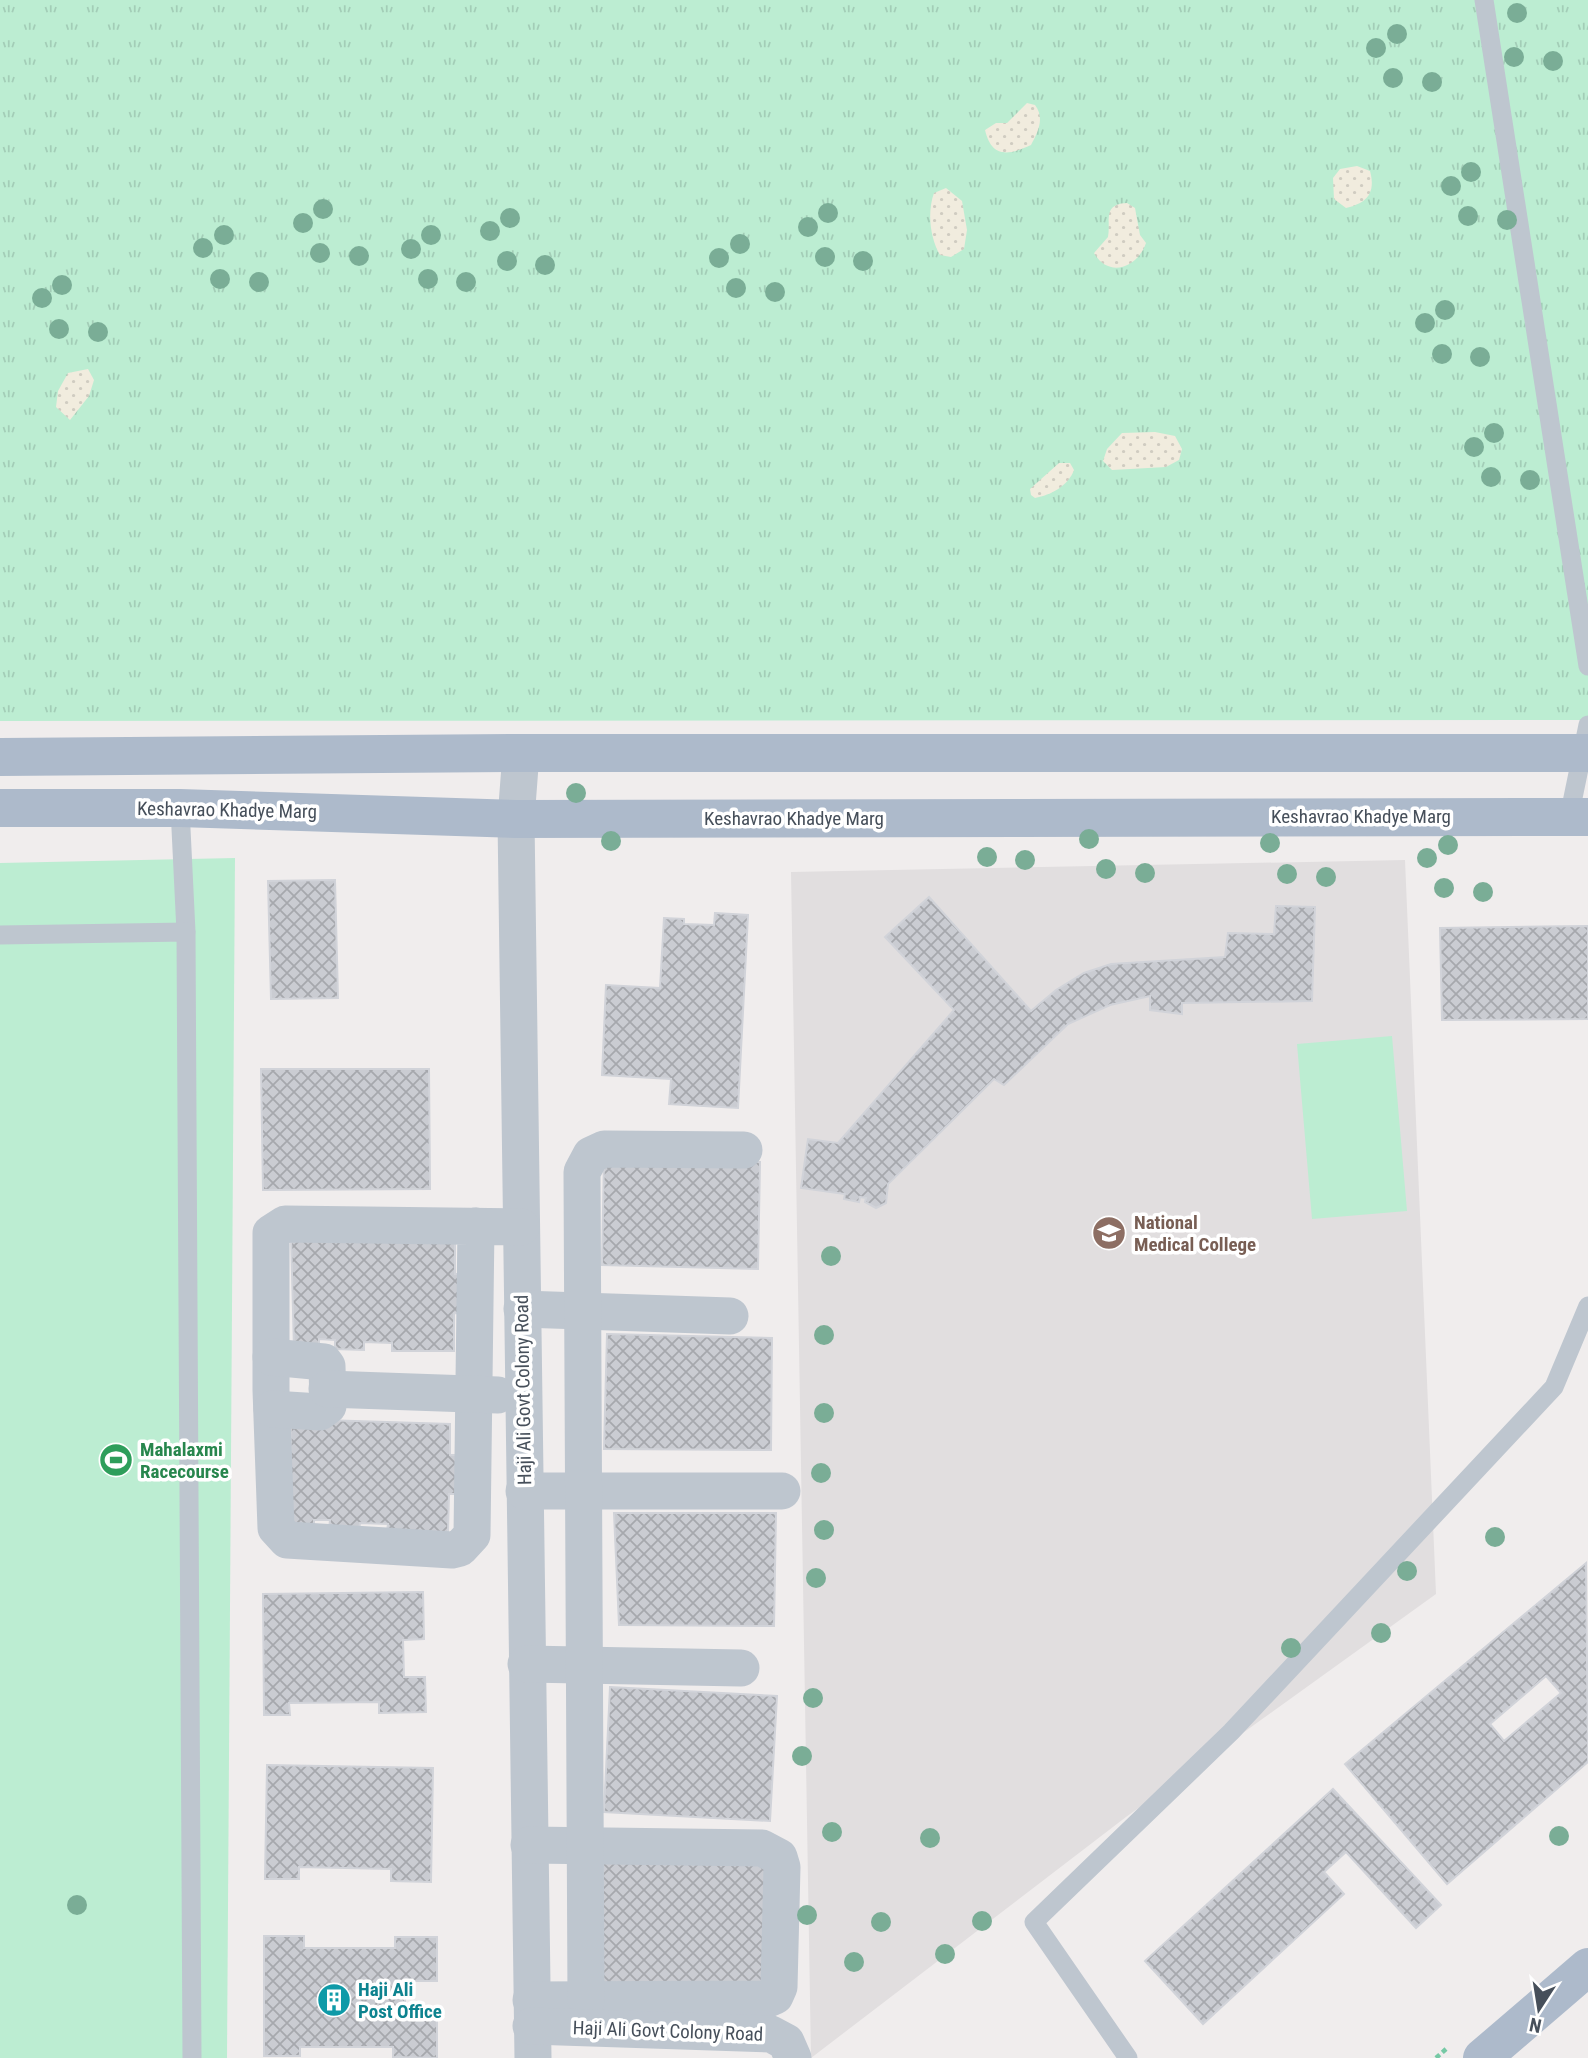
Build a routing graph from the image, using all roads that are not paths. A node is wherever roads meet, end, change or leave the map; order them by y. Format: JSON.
{"nodes":[{"id":1,"x":1484,"y":0,"type":"edge"},
{"id":2,"x":1588,"y":666,"type":"edge"},
{"id":3,"x":1586,"y":744,"type":"edge"},
{"id":4,"x":521,"y":753,"type":"junction"},
{"id":5,"x":0,"y":757,"type":"edge"},
{"id":6,"x":0,"y":808,"type":"edge"},
{"id":7,"x":180,"y":808,"type":"junction"},
{"id":8,"x":1578,"y":817,"type":"edge"},
{"id":9,"x":516,"y":819,"type":"junction"},
{"id":10,"x":186,"y":932,"type":"junction"},
{"id":11,"x":0,"y":935,"type":"edge"},
{"id":12,"x":744,"y":1150,"type":"dead end"},
{"id":13,"x":476,"y":1226,"type":"junction"},
{"id":14,"x":521,"y":1227,"type":"junction"},
{"id":15,"x":1588,"y":1306,"type":"edge"},
{"id":16,"x":522,"y":1309,"type":"junction"},
{"id":17,"x":582,"y":1311,"type":"junction"},
{"id":18,"x":730,"y":1317,"type":"dead end"},
{"id":19,"x":271,"y":1357,"type":"junction"},
{"id":20,"x":327,"y":1389,"type":"junction"},
{"id":21,"x":474,"y":1394,"type":"junction"},
{"id":22,"x":523,"y":1396,"type":"junction"},
{"id":23,"x":272,"y":1409,"type":"junction"},
{"id":24,"x":583,"y":1491,"type":"junction"},
{"id":25,"x":782,"y":1491,"type":"dead end"},
{"id":26,"x":524,"y":1503,"type":"junction"},
{"id":27,"x":474,"y":1516,"type":"junction"},
{"id":28,"x":526,"y":1664,"type":"junction"},
{"id":29,"x":583,"y":1665,"type":"junction"},
{"id":30,"x":741,"y":1668,"type":"dead end"},
{"id":31,"x":529,"y":1845,"type":"junction"},
{"id":32,"x":584,"y":1845,"type":"junction"},
{"id":33,"x":1588,"y":1967,"type":"edge"},
{"id":34,"x":586,"y":2000,"type":"junction"},
{"id":35,"x":531,"y":2028,"type":"edge"},
{"id":36,"x":192,"y":2058,"type":"edge"},
{"id":37,"x":793,"y":2058,"type":"edge"},
{"id":38,"x":1128,"y":2058,"type":"edge"},
{"id":39,"x":1482,"y":2058,"type":"edge"}],
"edges":[{"from":1,"to":2,"type":"lane"},
{"from":3,"to":4,"type":"main road"},
{"from":3,"to":8,"type":"lane"},
{"from":4,"to":5,"type":"main road"},
{"from":4,"to":9,"type":"street","name":"Haji Ali Govt Colony Road"},
{"from":6,"to":7,"type":"main road","name":"Keshavrao Khadye Marg"},
{"from":7,"to":9,"type":"main road","name":"Keshavrao Khadye Marg"},
{"from":7,"to":10,"type":"lane"},
{"from":8,"to":9,"type":"main road","name":"Keshavrao Khadye Marg"},
{"from":9,"to":14,"type":"street","name":"Haji Ali Govt Colony Road"},
{"from":10,"to":11,"type":"lane"},
{"from":10,"to":36,"type":"lane"},
{"from":12,"to":17,"type":"street"},
{"from":13,"to":14,"type":"street"},
{"from":13,"to":19,"type":"street"},
{"from":13,"to":21,"type":"street"},
{"from":14,"to":16,"type":"street","name":"Haji Ali Govt Colony Road"},
{"from":15,"to":38,"type":"lane"},
{"from":16,"to":17,"type":"street"},
{"from":16,"to":22,"type":"street","name":"Haji Ali Govt Colony Road"},
{"from":17,"to":18,"type":"street"},
{"from":17,"to":24,"type":"street"},
{"from":19,"to":20,"type":"street"},
{"from":19,"to":23,"type":"street"},
{"from":20,"to":21,"type":"street"},
{"from":20,"to":23,"type":"street"},
{"from":21,"to":22,"type":"street"},
{"from":21,"to":27,"type":"street"},
{"from":22,"to":26,"type":"street","name":"Haji Ali Govt Colony Road"},
{"from":23,"to":27,"type":"street"},
{"from":24,"to":25,"type":"street"},
{"from":24,"to":26,"type":"street"},
{"from":24,"to":29,"type":"street"},
{"from":26,"to":27,"type":"street"},
{"from":26,"to":28,"type":"street","name":"Haji Ali Govt Colony Road"},
{"from":28,"to":29,"type":"street"},
{"from":28,"to":31,"type":"street","name":"Haji Ali Govt Colony Road"},
{"from":29,"to":30,"type":"street"},
{"from":29,"to":32,"type":"street"},
{"from":31,"to":32,"type":"street"},
{"from":31,"to":35,"type":"street","name":"Haji Ali Govt Colony Road"},
{"from":32,"to":34,"type":"street"},
{"from":32,"to":34,"type":"street"},
{"from":33,"to":39,"type":"main road"},
{"from":34,"to":35,"type":"street"},
{"from":35,"to":37,"type":"street","name":"Haji Ali Govt Colony Road"}]}
